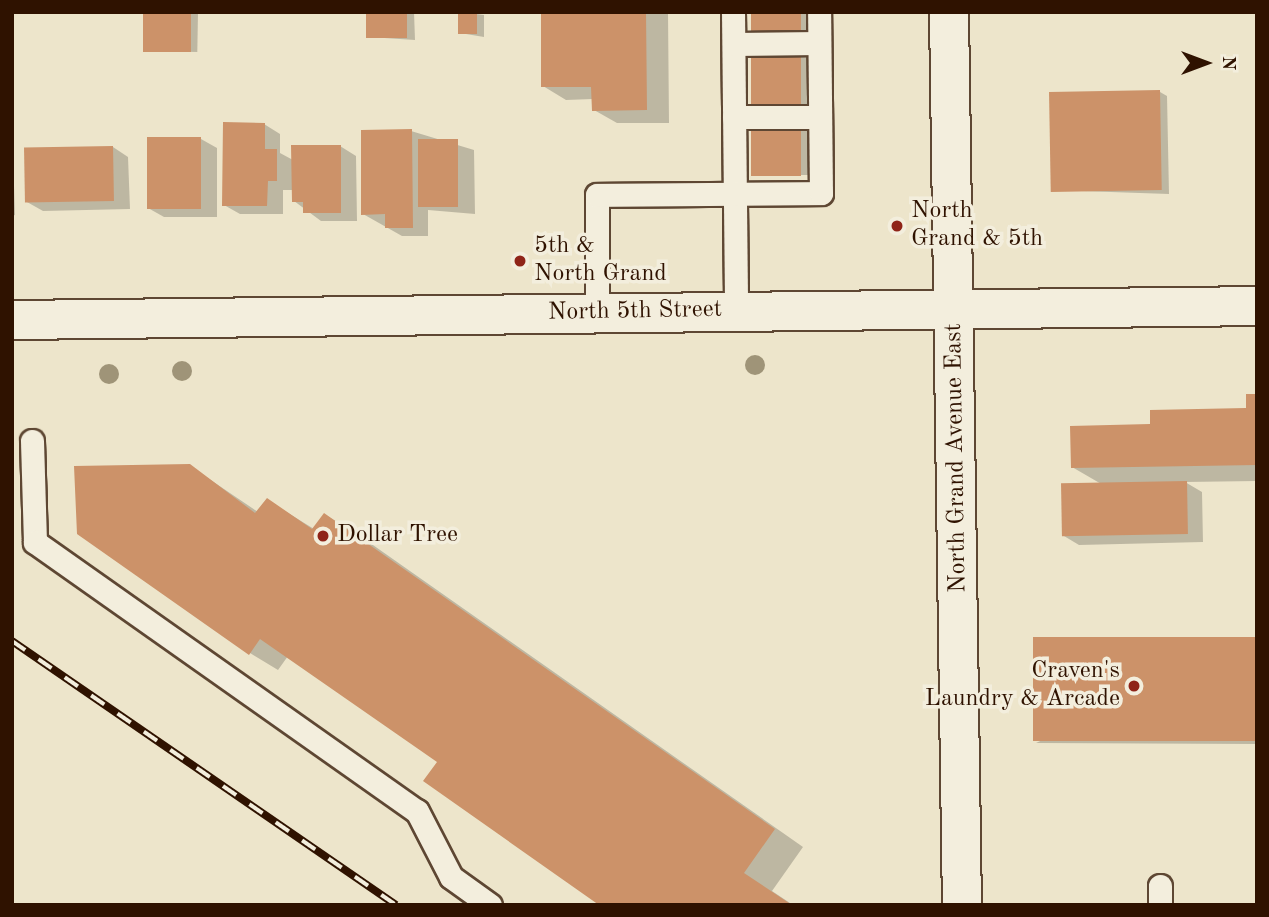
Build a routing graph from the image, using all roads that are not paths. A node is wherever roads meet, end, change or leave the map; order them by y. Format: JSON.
{"nodes":[{"id":1,"x":733,"y":12,"type":"edge"},
{"id":2,"x":819,"y":12,"type":"edge"},
{"id":3,"x":949,"y":12,"type":"edge"},
{"id":4,"x":819,"y":43,"type":"junction"},
{"id":5,"x":734,"y":44,"type":"junction"},
{"id":6,"x":734,"y":117,"type":"junction"},
{"id":7,"x":820,"y":117,"type":"junction"},
{"id":8,"x":735,"y":193,"type":"junction"},
{"id":9,"x":1257,"y":306,"type":"edge"},
{"id":10,"x":955,"y":309,"type":"junction"},
{"id":11,"x":736,"y":312,"type":"junction"},
{"id":12,"x":597,"y":313,"type":"junction"},
{"id":13,"x":12,"y":320,"type":"edge"},
{"id":14,"x":32,"y":441,"type":"dead end"},
{"id":15,"x":490,"y":905,"type":"edge"},
{"id":16,"x":962,"y":905,"type":"edge"}],
"edges":[{"from":1,"to":5,"type":"lane"},
{"from":2,"to":4,"type":"lane"},
{"from":3,"to":10,"type":"main road","name":"North Grand Avenue East"},
{"from":4,"to":5,"type":"lane"},
{"from":4,"to":7,"type":"lane"},
{"from":5,"to":6,"type":"lane"},
{"from":6,"to":7,"type":"lane"},
{"from":6,"to":8,"type":"lane"},
{"from":7,"to":8,"type":"lane"},
{"from":8,"to":11,"type":"lane"},
{"from":8,"to":12,"type":"lane"},
{"from":9,"to":10,"type":"main road","name":"North 5th Street"},
{"from":10,"to":11,"type":"main road","name":"North 5th Street"},
{"from":10,"to":16,"type":"main road","name":"North Grand Avenue East"},
{"from":11,"to":12,"type":"main road","name":"North 5th Street"},
{"from":12,"to":13,"type":"main road","name":"North 5th Street"},
{"from":14,"to":15,"type":"lane"}]}
